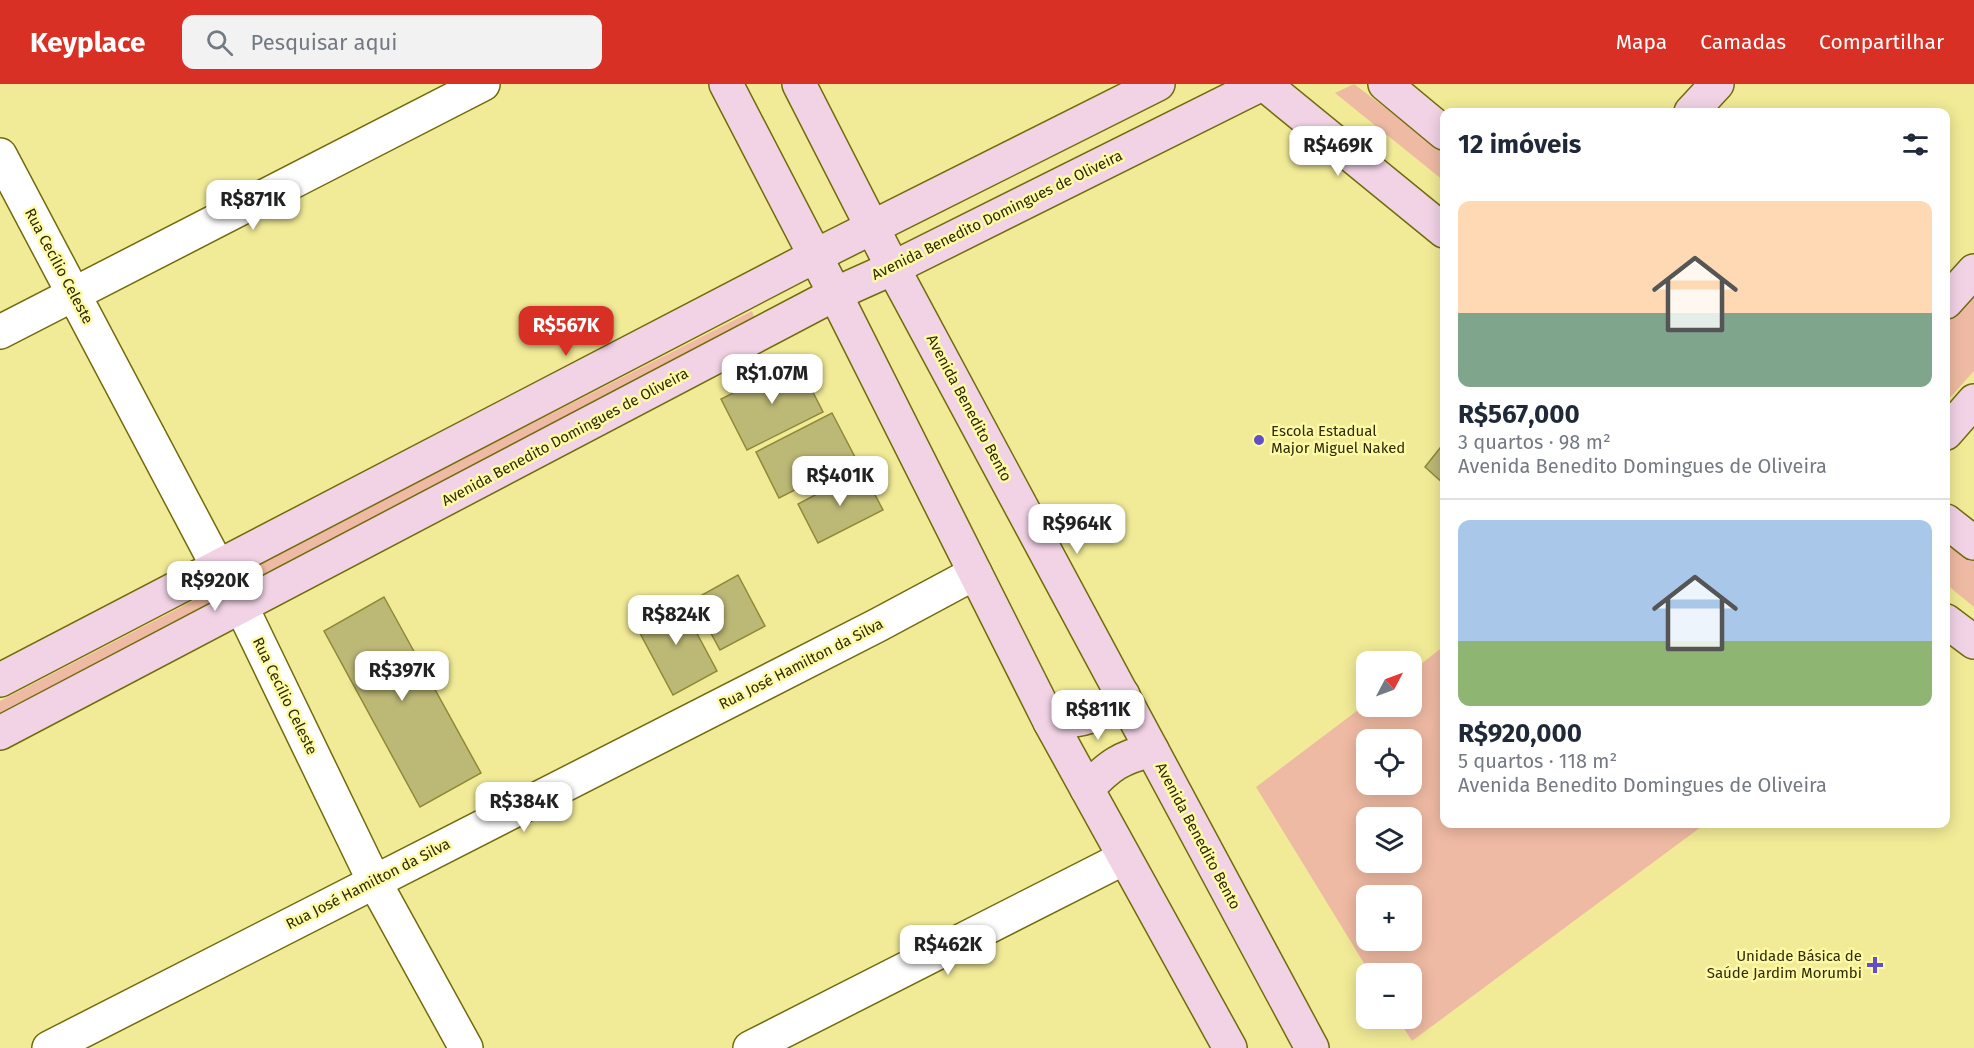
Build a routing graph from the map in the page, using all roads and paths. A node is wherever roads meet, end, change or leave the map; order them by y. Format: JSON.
{"nodes":[{"id":1,"x":483,"y":84,"type":"edge"},
{"id":2,"x":726,"y":84,"type":"edge"},
{"id":3,"x":799,"y":84,"type":"edge"},
{"id":4,"x":1158,"y":84,"type":"edge"},
{"id":5,"x":1263,"y":84,"type":"edge"},
{"id":6,"x":1385,"y":84,"type":"edge"},
{"id":7,"x":1718,"y":84,"type":"edge"},
{"id":8,"x":1695,"y":108,"type":"edge"},
{"id":9,"x":1440,"y":130,"type":"edge"},
{"id":10,"x":0,"y":155,"type":"edge"},
{"id":11,"x":873,"y":228,"type":"junction"},
{"id":12,"x":1440,"y":228,"type":"edge"},
{"id":13,"x":815,"y":256,"type":"junction"},
{"id":14,"x":893,"y":268,"type":"junction"},
{"id":15,"x":1974,"y":271,"type":"edge"},
{"id":16,"x":75,"y":294,"type":"junction"},
{"id":17,"x":835,"y":294,"type":"junction"},
{"id":18,"x":1950,"y":298,"type":"edge"},
{"id":19,"x":0,"y":332,"type":"edge"},
{"id":20,"x":1974,"y":401,"type":"edge"},
{"id":21,"x":1950,"y":428,"type":"edge"},
{"id":22,"x":1950,"y":524,"type":"edge"},
{"id":23,"x":1974,"y":543,"type":"edge"},
{"id":24,"x":218,"y":567,"type":"junction"},
{"id":25,"x":975,"y":573,"type":"junction"},
{"id":26,"x":242,"y":608,"type":"junction"},
{"id":27,"x":1950,"y":624,"type":"edge"},
{"id":28,"x":1974,"y":642,"type":"edge"},
{"id":29,"x":0,"y":680,"type":"edge"},
{"id":30,"x":1123,"y":695,"type":"junction"},
{"id":31,"x":1050,"y":722,"type":"junction"},
{"id":32,"x":0,"y":733,"type":"edge"},
{"id":33,"x":1152,"y":750,"type":"junction"},
{"id":34,"x":1087,"y":789,"type":"junction"},
{"id":35,"x":1124,"y":858,"type":"junction"},
{"id":36,"x":374,"y":881,"type":"junction"},
{"id":37,"x":49,"y":1048,"type":"edge"},
{"id":38,"x":466,"y":1048,"type":"edge"},
{"id":39,"x":750,"y":1048,"type":"edge"},
{"id":40,"x":1230,"y":1048,"type":"edge"},
{"id":41,"x":1312,"y":1048,"type":"edge"}],
"edges":[{"from":1,"to":16,"type":"street"},
{"from":2,"to":13,"type":"street"},
{"from":3,"to":11,"type":"street","name":"Avenida Benedito Bento"},
{"from":4,"to":11,"type":"street"},
{"from":5,"to":12,"type":"street"},
{"from":5,"to":14,"type":"street","name":"Avenida Benedito Domingues de Oliveira"},
{"from":6,"to":9,"type":"street"},
{"from":7,"to":8,"type":"street"},
{"from":10,"to":16,"type":"street","name":"Rua Cecílio Celeste"},
{"from":11,"to":13,"type":"street"},
{"from":11,"to":14,"type":"street","name":"Avenida Benedito Bento"},
{"from":13,"to":17,"type":"street"},
{"from":13,"to":24,"type":"street"},
{"from":14,"to":17,"type":"street","name":"Avenida Benedito Domingues de Oliveira"},
{"from":14,"to":30,"type":"street","name":"Avenida Benedito Bento"},
{"from":15,"to":18,"type":"street"},
{"from":16,"to":19,"type":"street"},
{"from":16,"to":24,"type":"street","name":"Rua Cecílio Celeste"},
{"from":17,"to":25,"type":"street"},
{"from":17,"to":26,"type":"street","name":"Avenida Benedito Domingues de Oliveira"},
{"from":20,"to":21,"type":"street"},
{"from":22,"to":23,"type":"street"},
{"from":24,"to":26,"type":"street","name":"Rua Cecílio Celeste"},
{"from":24,"to":29,"type":"street"},
{"from":25,"to":31,"type":"street"},
{"from":25,"to":36,"type":"street","name":"Rua José Hamilton da Silva"},
{"from":26,"to":32,"type":"street","name":"Avenida Benedito Domingues de Oliveira"},
{"from":26,"to":36,"type":"street","name":"Rua Cecílio Celeste"},
{"from":27,"to":28,"type":"street"},
{"from":30,"to":31,"type":"street"},
{"from":30,"to":33,"type":"street","name":"Avenida Benedito Bento"},
{"from":31,"to":34,"type":"street"},
{"from":33,"to":34,"type":"street"},
{"from":33,"to":41,"type":"street","name":"Avenida Benedito Bento"},
{"from":34,"to":35,"type":"street"},
{"from":35,"to":39,"type":"street"},
{"from":35,"to":40,"type":"street"},
{"from":36,"to":37,"type":"street","name":"Rua José Hamilton da Silva"},
{"from":36,"to":38,"type":"street","name":"Rua Cecílio Celeste"}]}
